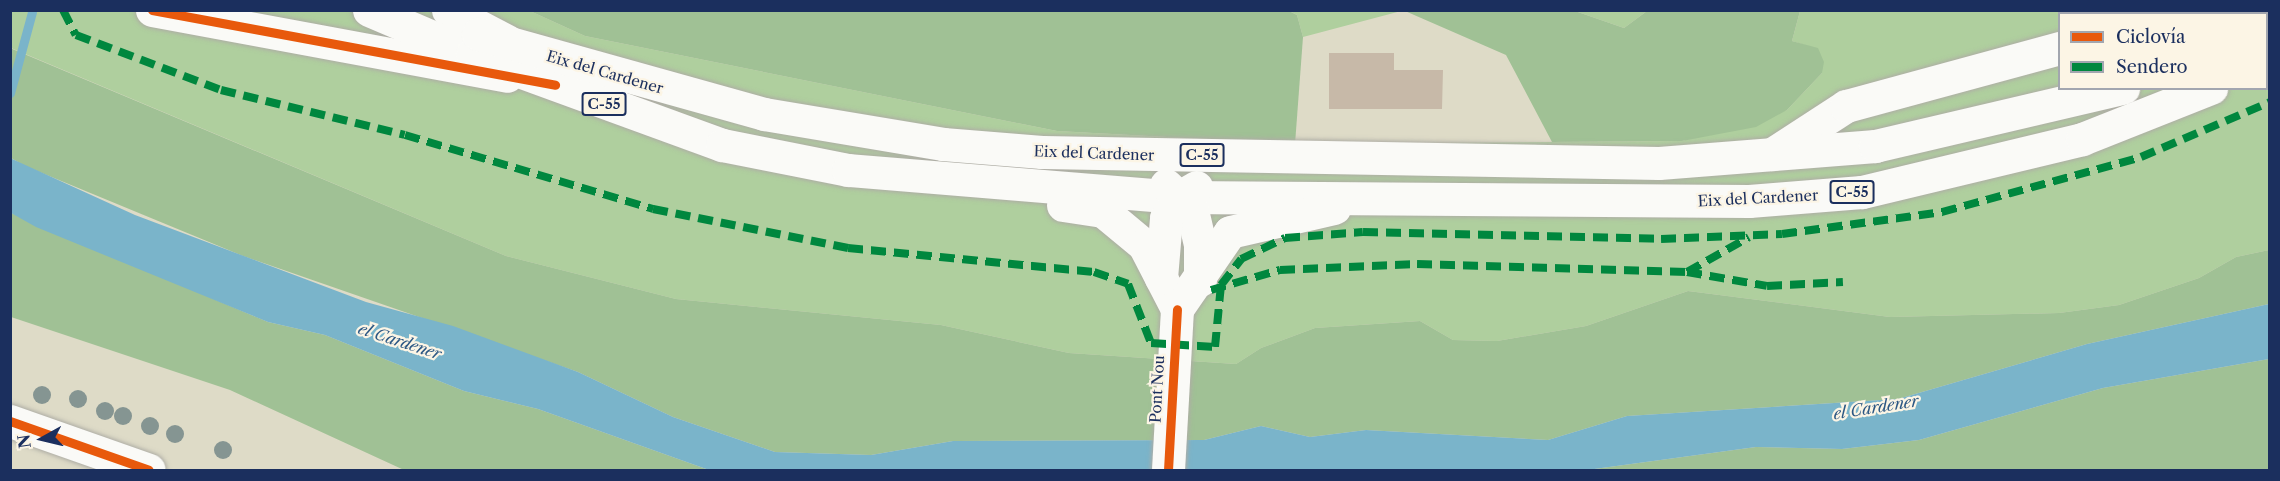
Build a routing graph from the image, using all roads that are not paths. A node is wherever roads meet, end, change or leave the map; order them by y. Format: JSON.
{"nodes":[{"id":1,"x":152,"y":10,"type":"edge"},
{"id":2,"x":369,"y":10,"type":"edge"},
{"id":3,"x":405,"y":10,"type":"edge"},
{"id":4,"x":448,"y":10,"type":"edge"},
{"id":5,"x":522,"y":48,"type":"junction"},
{"id":6,"x":2058,"y":49,"type":"edge"},
{"id":7,"x":555,"y":85,"type":"junction"},
{"id":8,"x":2114,"y":90,"type":"edge"},
{"id":9,"x":2206,"y":90,"type":"edge"},
{"id":10,"x":1878,"y":100,"type":"junction"},
{"id":11,"x":880,"y":134,"type":"junction"},
{"id":12,"x":1875,"y":146,"type":"junction"},
{"id":13,"x":1772,"y":154,"type":"junction"},
{"id":14,"x":1525,"y":162,"type":"junction"},
{"id":15,"x":971,"y":183,"type":"junction"},
{"id":16,"x":1179,"y":197,"type":"junction"},
{"id":17,"x":1396,"y":198,"type":"junction"},
{"id":18,"x":1200,"y":280,"type":"junction"},
{"id":19,"x":1171,"y":308,"type":"junction"},
{"id":20,"x":10,"y":421,"type":"edge"},
{"id":21,"x":149,"y":471,"type":"edge"},
{"id":22,"x":1168,"y":471,"type":"edge"}],
"edges":[{"from":1,"to":7,"type":"main road"},
{"from":2,"to":7,"type":"main road","name":"Eix del Cardener","number":"C-55"},
{"from":3,"to":5,"type":"main road","name":"Eix del Cardener","number":"C-55"},
{"from":4,"to":5,"type":"main road"},
{"from":5,"to":11,"type":"main road","name":"Eix del Cardener","number":"C-55"},
{"from":6,"to":10,"type":"main road"},
{"from":7,"to":15,"type":"main road","name":"Eix del Cardener","number":"C-55"},
{"from":8,"to":12,"type":"main road","name":"Eix del Cardener","number":"C-55"},
{"from":9,"to":17,"type":"main road","name":"Eix del Cardener","number":"C-55"},
{"from":10,"to":12,"type":"main road"},
{"from":10,"to":13,"type":"main road"},
{"from":11,"to":14,"type":"main road","name":"Eix del Cardener","number":"C-55"},
{"from":11,"to":16,"type":"main road","name":"Eix del Cardener","number":"C-55"},
{"from":12,"to":13,"type":"main road","name":"Eix del Cardener","number":"C-55"},
{"from":13,"to":14,"type":"main road","name":"Eix del Cardener","number":"C-55"},
{"from":14,"to":16,"type":"main road","name":"Eix del Cardener","number":"C-55"},
{"from":15,"to":16,"type":"main road","name":"Eix del Cardener","number":"C-55"},
{"from":15,"to":19,"type":"main road","name":"Eix del Cardener","number":"C-55"},
{"from":16,"to":17,"type":"main road","name":"Eix del Cardener","number":"C-55"},
{"from":16,"to":18,"type":"main road","name":"Eix del Cardener","number":"C-55"},
{"from":16,"to":19,"type":"main road"},
{"from":17,"to":18,"type":"main road","name":"Eix del Cardener","number":"C-55"},
{"from":18,"to":19,"type":"main road","name":"Eix del Cardener","number":"C-55"},
{"from":19,"to":22,"type":"main road","name":"Pont Nou"},
{"from":20,"to":21,"type":"main road"}]}
